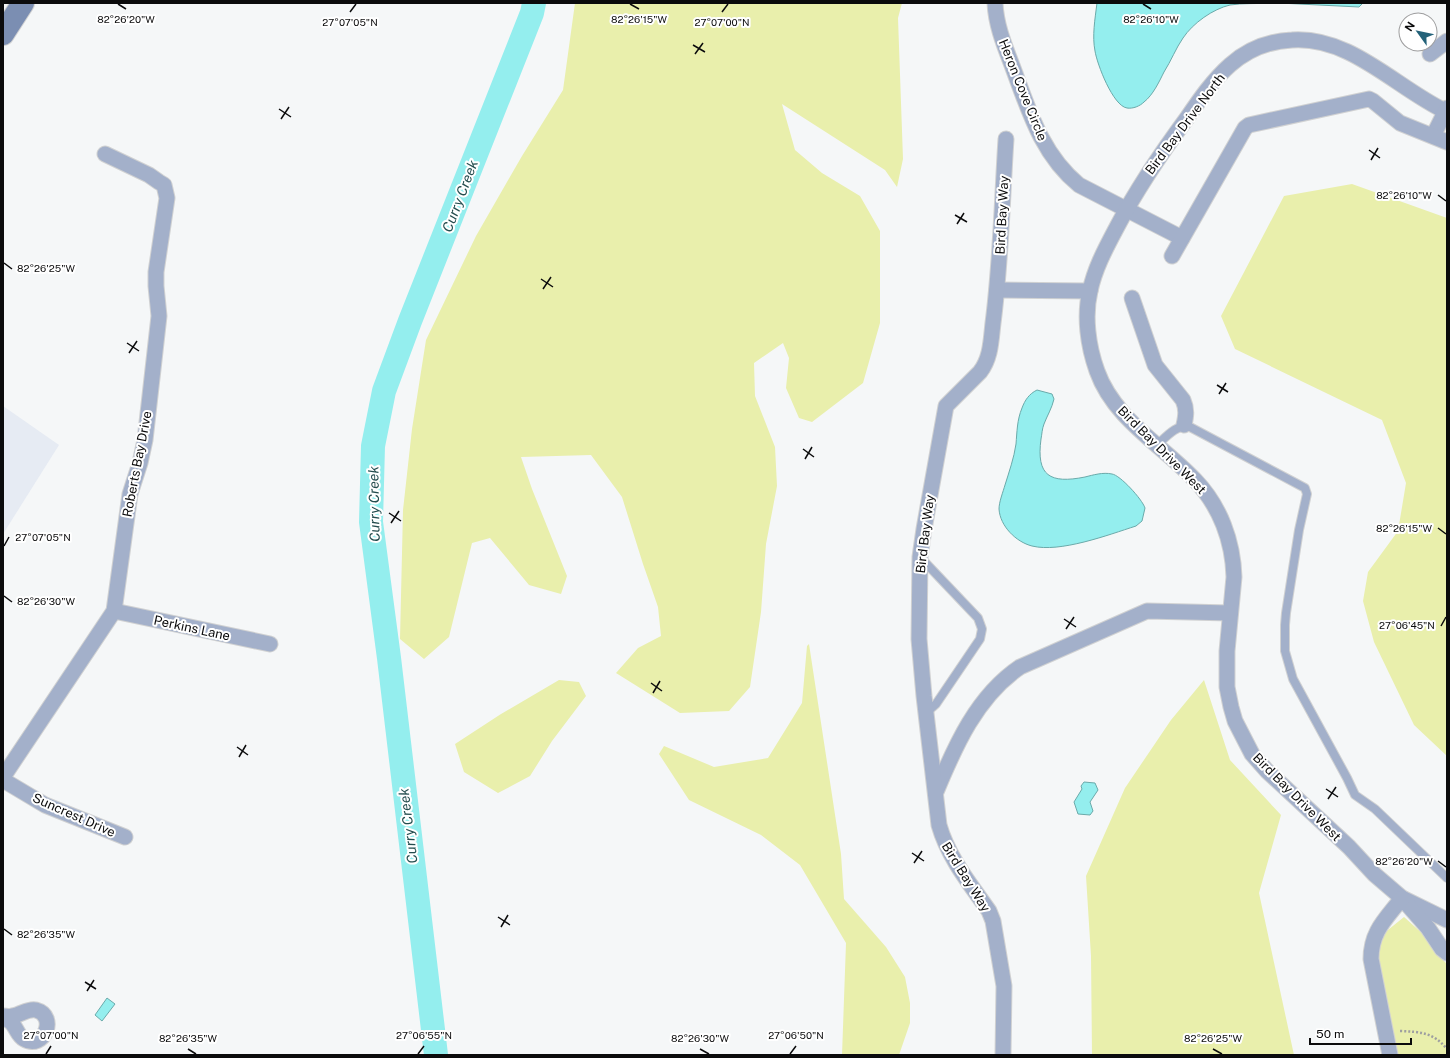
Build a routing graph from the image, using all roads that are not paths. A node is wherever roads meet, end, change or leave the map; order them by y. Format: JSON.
{"nodes":[{"id":1,"x":23,"y":3,"type":"edge"},
{"id":2,"x":995,"y":3,"type":"edge"},
{"id":3,"x":3,"y":34,"type":"edge"},
{"id":4,"x":1447,"y":41,"type":"edge"},
{"id":5,"x":1430,"y":54,"type":"dead end"},
{"id":6,"x":1446,"y":110,"type":"edge"},
{"id":7,"x":1006,"y":139,"type":"dead end"},
{"id":8,"x":1440,"y":139,"type":"edge"},
{"id":9,"x":105,"y":154,"type":"dead end"},
{"id":10,"x":1126,"y":210,"type":"junction"},
{"id":11,"x":1182,"y":238,"type":"junction"},
{"id":12,"x":1172,"y":256,"type":"dead end"},
{"id":13,"x":997,"y":290,"type":"junction"},
{"id":14,"x":1090,"y":291,"type":"junction"},
{"id":15,"x":1132,"y":298,"type":"dead end"},
{"id":16,"x":1184,"y":425,"type":"junction"},
{"id":17,"x":1156,"y":446,"type":"junction"},
{"id":18,"x":920,"y":557,"type":"junction"},
{"id":19,"x":114,"y":612,"type":"junction"},
{"id":20,"x":1230,"y":613,"type":"junction"},
{"id":21,"x":270,"y":644,"type":"dead end"},
{"id":22,"x":926,"y":712,"type":"junction"},
{"id":23,"x":3,"y":778,"type":"edge"},
{"id":24,"x":936,"y":794,"type":"junction"},
{"id":25,"x":125,"y":838,"type":"dead end"},
{"id":26,"x":1447,"y":878,"type":"edge"},
{"id":27,"x":1402,"y":898,"type":"junction"},
{"id":28,"x":1447,"y":920,"type":"edge"},
{"id":29,"x":1447,"y":954,"type":"edge"},
{"id":30,"x":1003,"y":1055,"type":"edge"},
{"id":31,"x":1390,"y":1055,"type":"edge"}],
"edges":[{"from":1,"to":3,"type":"street"},
{"from":2,"to":10,"type":"street","name":"Heron Cove Circle"},
{"from":4,"to":5,"type":"street"},
{"from":6,"to":8,"type":"street","name":"Bird Bay Drive North"},
{"from":6,"to":10,"type":"street","name":"Bird Bay Drive North"},
{"from":7,"to":13,"type":"street","name":"Bird Bay Way"},
{"from":8,"to":11,"type":"street","name":"Bird Bay Drive North"},
{"from":9,"to":19,"type":"street","name":"Roberts Bay Drive"},
{"from":10,"to":11,"type":"street","name":"Heron Cove Circle"},
{"from":10,"to":14,"type":"street","name":"Bird Bay Drive North"},
{"from":11,"to":12,"type":"street","name":"Bird Bay Drive North"},
{"from":13,"to":14,"type":"street"},
{"from":13,"to":18,"type":"street","name":"Bird Bay Way"},
{"from":14,"to":17,"type":"street","name":"Bird Bay Drive West"},
{"from":15,"to":16,"type":"street"},
{"from":16,"to":17,"type":"lane"},
{"from":16,"to":26,"type":"lane"},
{"from":17,"to":20,"type":"street","name":"Bird Bay Drive West"},
{"from":18,"to":22,"type":"street","name":"Bird Bay Way"},
{"from":18,"to":22,"type":"lane"},
{"from":19,"to":21,"type":"street","name":"Perkins Lane"},
{"from":19,"to":23,"type":"street","name":"Roberts Bay Drive"},
{"from":20,"to":24,"type":"street","name":"Bird Bay Way"},
{"from":20,"to":27,"type":"street","name":"Bird Bay Drive West"},
{"from":22,"to":24,"type":"street","name":"Bird Bay Way"},
{"from":23,"to":25,"type":"street","name":"Suncrest Drive"},
{"from":24,"to":30,"type":"street","name":"Bird Bay Way"},
{"from":27,"to":28,"type":"street","name":"Bird Bay Drive West"},
{"from":27,"to":29,"type":"street"},
{"from":27,"to":31,"type":"street"}]}
